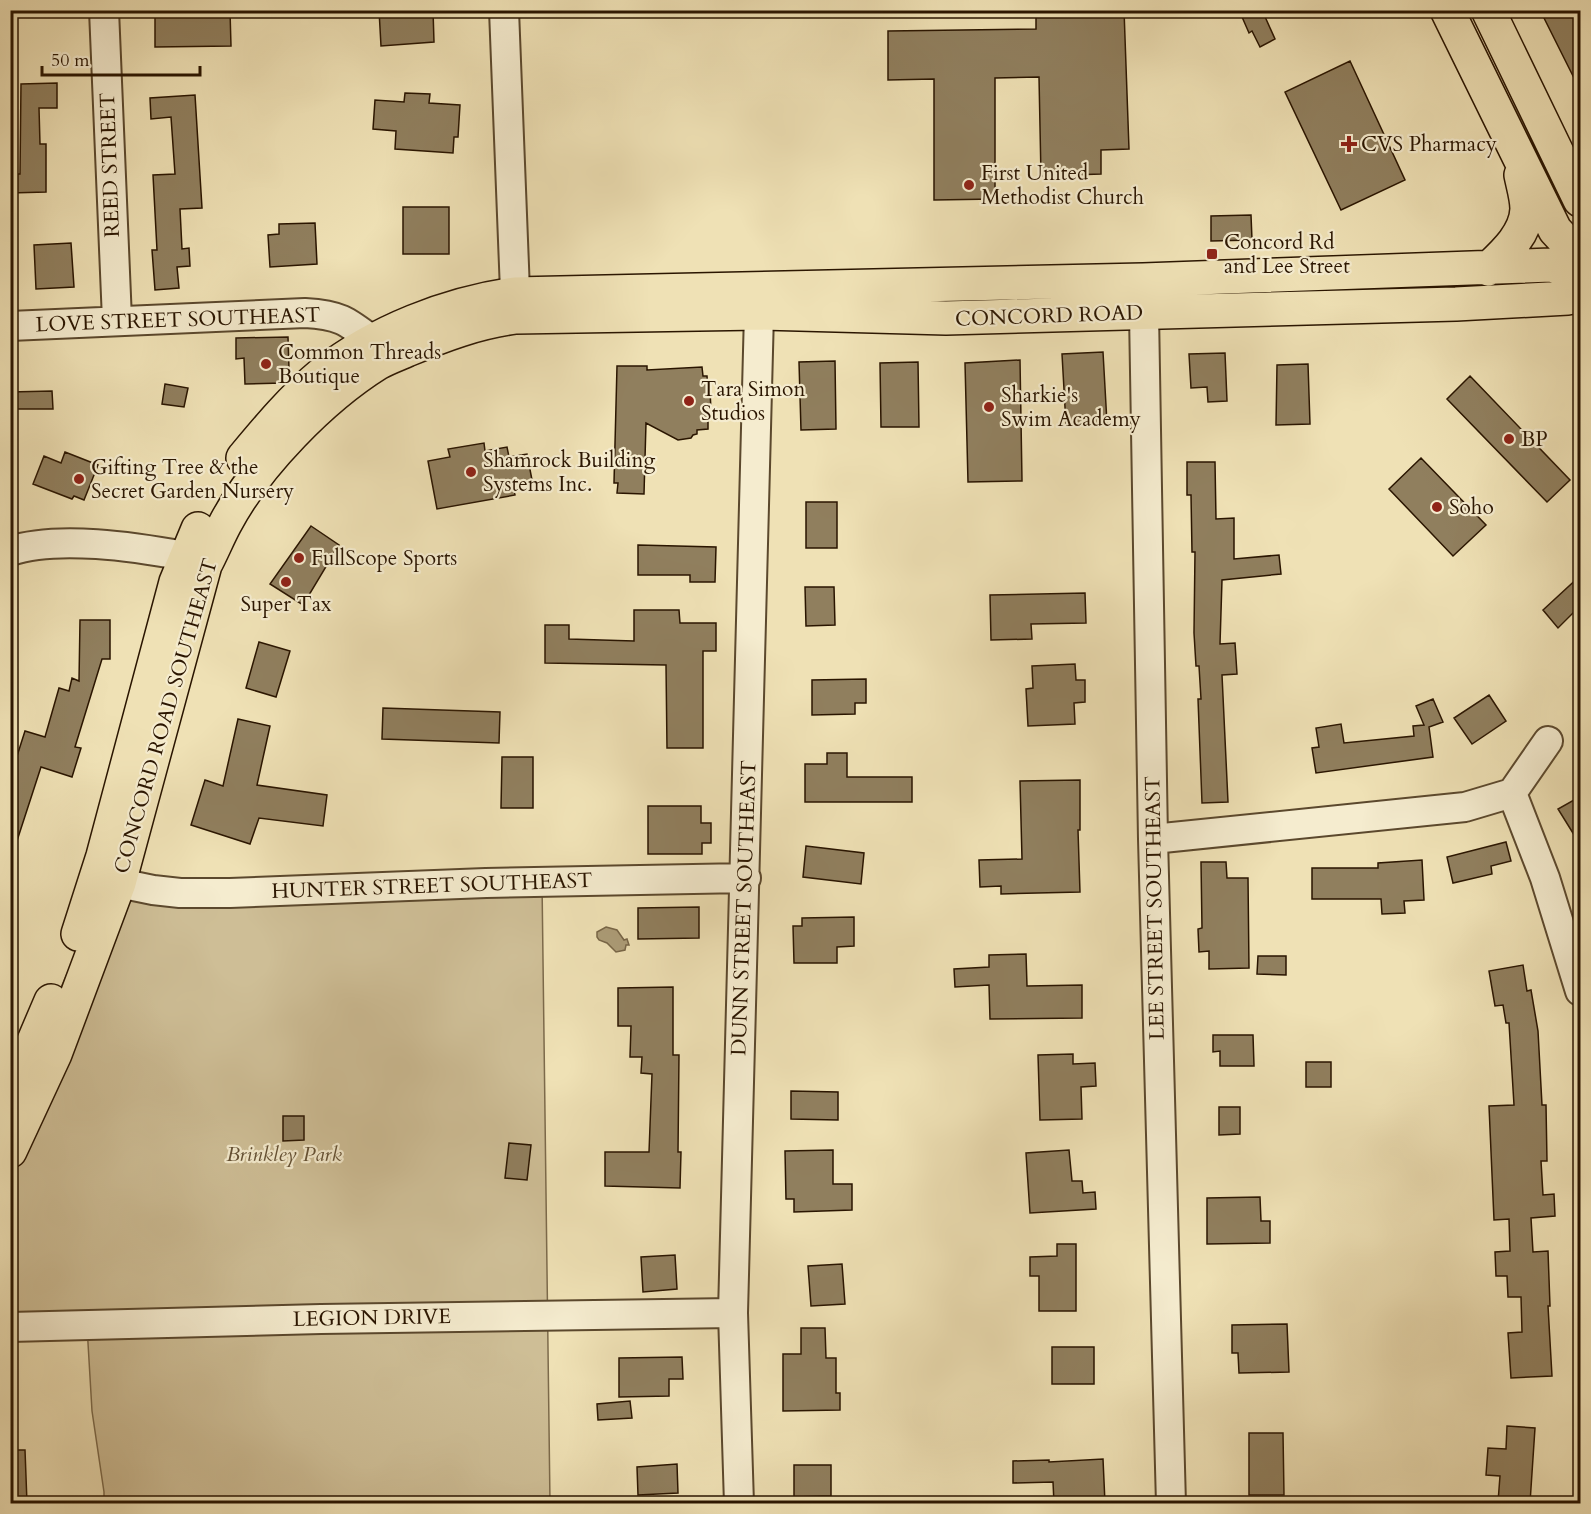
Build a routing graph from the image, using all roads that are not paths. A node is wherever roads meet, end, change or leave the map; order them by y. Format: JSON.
{"nodes":[{"id":1,"x":104,"y":10,"type":"edge"},
{"id":2,"x":504,"y":10,"type":"edge"},
{"id":3,"x":1447,"y":10,"type":"edge"},
{"id":4,"x":1488,"y":10,"type":"edge"},
{"id":5,"x":1518,"y":155,"type":"junction"},
{"id":6,"x":1581,"y":200,"type":"edge"},
{"id":7,"x":1581,"y":257,"type":"edge"},
{"id":8,"x":1488,"y":268,"type":"junction"},
{"id":9,"x":1581,"y":273,"type":"edge"},
{"id":10,"x":1581,"y":291,"type":"edge"},
{"id":11,"x":516,"y":306,"type":"junction"},
{"id":12,"x":759,"y":313,"type":"junction"},
{"id":13,"x":1144,"y":313,"type":"junction"},
{"id":14,"x":117,"y":320,"type":"junction"},
{"id":15,"x":10,"y":326,"type":"edge"},
{"id":16,"x":373,"y":341,"type":"junction"},
{"id":17,"x":10,"y":551,"type":"edge"},
{"id":18,"x":185,"y":556,"type":"junction"},
{"id":19,"x":1548,"y":741,"type":"dead end"},
{"id":20,"x":1512,"y":793,"type":"junction"},
{"id":21,"x":1153,"y":839,"type":"junction"},
{"id":22,"x":746,"y":878,"type":"junction"},
{"id":23,"x":119,"y":883,"type":"junction"},
{"id":24,"x":1581,"y":991,"type":"edge"},
{"id":25,"x":10,"y":1097,"type":"edge"},
{"id":26,"x":10,"y":1151,"type":"edge"},
{"id":27,"x":733,"y":1313,"type":"junction"},
{"id":28,"x":10,"y":1327,"type":"edge"},
{"id":29,"x":739,"y":1503,"type":"edge"},
{"id":30,"x":1171,"y":1503,"type":"edge"}],
"edges":[{"from":1,"to":14,"type":"street","name":"REED STREET"},
{"from":2,"to":11,"type":"street"},
{"from":3,"to":5,"type":"main road"},
{"from":4,"to":6,"type":"main road"},
{"from":5,"to":7,"type":"main road"},
{"from":5,"to":8,"type":"main road"},
{"from":8,"to":9,"type":"main road","name":"CONCORD ROAD"},
{"from":8,"to":11,"type":"main road","name":"CONCORD ROAD"},
{"from":10,"to":13,"type":"main road","name":"CONCORD ROAD"},
{"from":11,"to":12,"type":"main road","name":"CONCORD ROAD"},
{"from":11,"to":16,"type":"main road","name":"CONCORD ROAD SOUTHEAST"},
{"from":11,"to":23,"type":"main road","name":"CONCORD ROAD SOUTHEAST"},
{"from":12,"to":13,"type":"main road","name":"CONCORD ROAD"},
{"from":12,"to":22,"type":"street","name":"DUNN STREET SOUTHEAST"},
{"from":13,"to":21,"type":"street","name":"LEE STREET SOUTHEAST"},
{"from":14,"to":15,"type":"street","name":"LOVE STREET SOUTHEAST"},
{"from":14,"to":16,"type":"street","name":"LOVE STREET SOUTHEAST"},
{"from":16,"to":18,"type":"main road","name":"CONCORD ROAD SOUTHEAST"},
{"from":17,"to":18,"type":"street"},
{"from":18,"to":25,"type":"main road","name":"CONCORD ROAD SOUTHEAST"},
{"from":19,"to":20,"type":"street"},
{"from":20,"to":21,"type":"street"},
{"from":20,"to":24,"type":"street"},
{"from":21,"to":30,"type":"street","name":"LEE STREET SOUTHEAST"},
{"from":22,"to":23,"type":"street","name":"HUNTER STREET SOUTHEAST"},
{"from":22,"to":27,"type":"street","name":"DUNN STREET SOUTHEAST"},
{"from":23,"to":26,"type":"main road","name":"CONCORD ROAD SOUTHEAST"},
{"from":27,"to":28,"type":"street","name":"LEGION DRIVE"},
{"from":27,"to":29,"type":"street","name":"DUNN STREET SOUTHEAST"}]}
